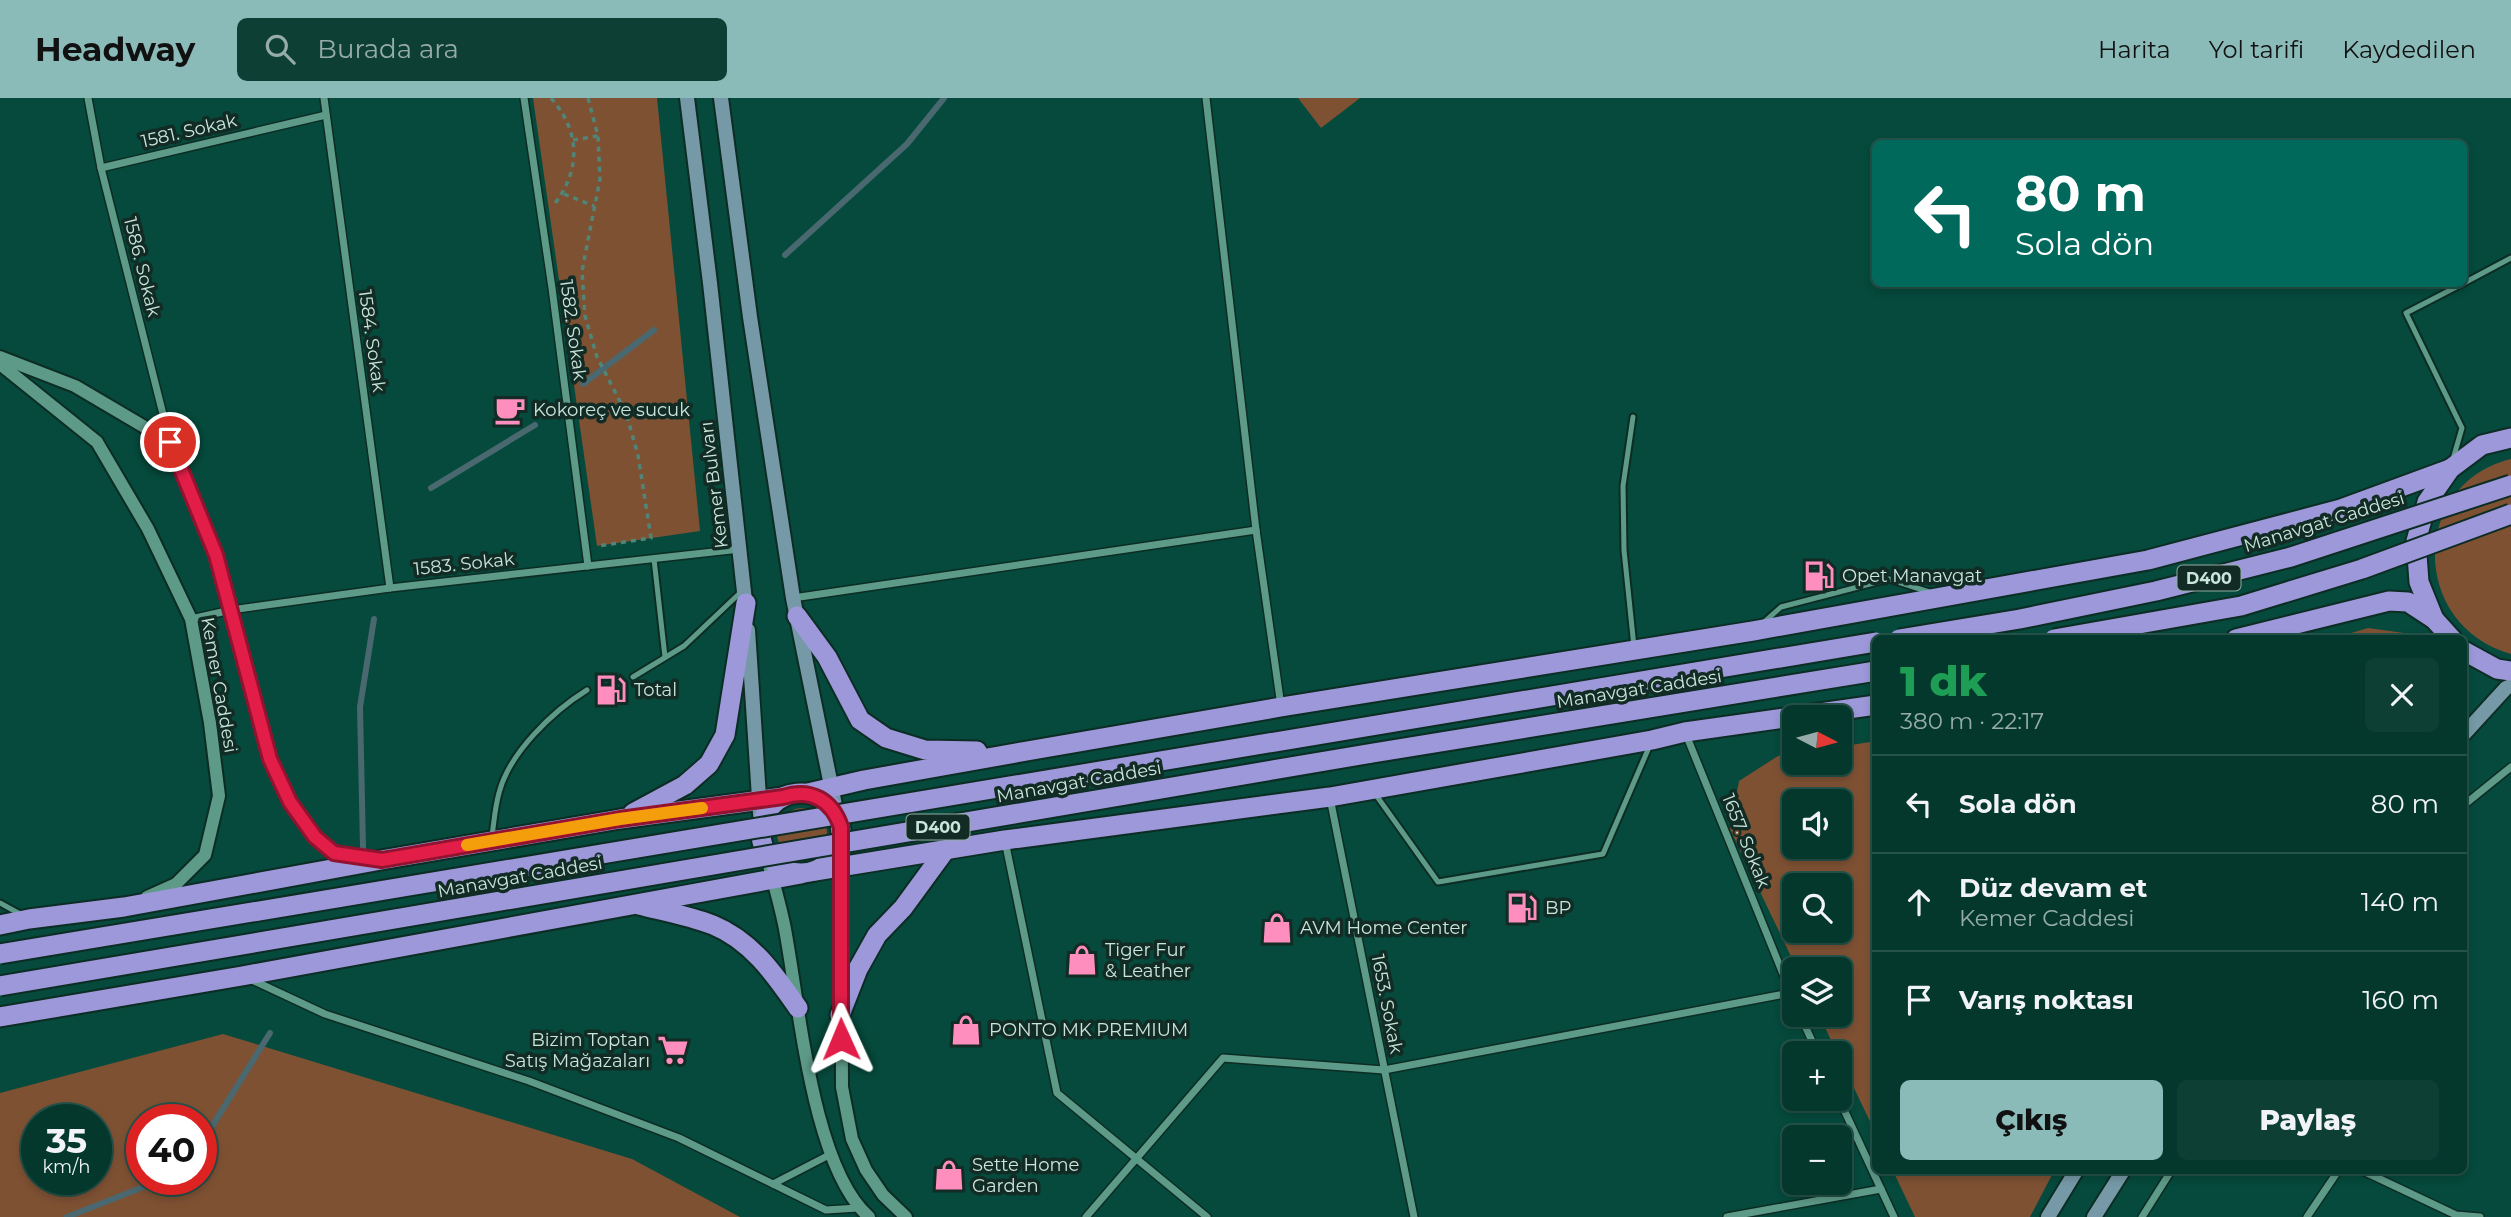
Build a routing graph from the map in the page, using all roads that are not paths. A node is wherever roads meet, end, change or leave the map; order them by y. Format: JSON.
{"nodes":[{"id":1,"x":88,"y":98,"type":"edge"},
{"id":2,"x":324,"y":98,"type":"edge"},
{"id":3,"x":524,"y":98,"type":"edge"},
{"id":4,"x":687,"y":98,"type":"edge"},
{"id":5,"x":722,"y":98,"type":"edge"},
{"id":6,"x":1206,"y":98,"type":"edge"},
{"id":7,"x":326,"y":115,"type":"junction"},
{"id":8,"x":102,"y":168,"type":"junction"},
{"id":9,"x":2511,"y":258,"type":"edge"},
{"id":10,"x":2467,"y":281,"type":"edge"},
{"id":11,"x":2455,"y":287,"type":"edge"},
{"id":12,"x":0,"y":357,"type":"edge"},
{"id":13,"x":0,"y":364,"type":"edge"},
{"id":14,"x":1633,"y":417,"type":"dead end"},
{"id":15,"x":2511,"y":438,"type":"edge"},
{"id":16,"x":170,"y":442,"type":"junction"},
{"id":17,"x":2450,"y":469,"type":"junction"},
{"id":18,"x":2511,"y":485,"type":"edge"},
{"id":19,"x":2511,"y":514,"type":"edge"},
{"id":20,"x":1256,"y":530,"type":"junction"},
{"id":21,"x":741,"y":549,"type":"junction"},
{"id":22,"x":654,"y":559,"type":"junction"},
{"id":23,"x":588,"y":566,"type":"junction"},
{"id":24,"x":390,"y":588,"type":"junction"},
{"id":25,"x":745,"y":596,"type":"junction"},
{"id":26,"x":795,"y":607,"type":"junction"},
{"id":27,"x":231,"y":610,"type":"junction"},
{"id":28,"x":191,"y":619,"type":"junction"},
{"id":29,"x":2434,"y":629,"type":"edge"},
{"id":30,"x":1923,"y":635,"type":"edge"},
{"id":31,"x":2077,"y":635,"type":"edge"},
{"id":32,"x":2252,"y":635,"type":"edge"},
{"id":33,"x":1872,"y":643,"type":"edge"},
{"id":34,"x":1634,"y":650,"type":"junction"},
{"id":35,"x":2467,"y":653,"type":"edge"},
{"id":36,"x":665,"y":657,"type":"junction"},
{"id":37,"x":2511,"y":671,"type":"edge"},
{"id":38,"x":1872,"y":672,"type":"edge"},
{"id":39,"x":633,"y":677,"type":"dead end"},
{"id":40,"x":2511,"y":687,"type":"edge"},
{"id":41,"x":587,"y":690,"type":"dead end"},
{"id":42,"x":1872,"y":706,"type":"edge"},
{"id":43,"x":1281,"y":707,"type":"junction"},
{"id":44,"x":2467,"y":731,"type":"edge"},
{"id":45,"x":1685,"y":732,"type":"junction"},
{"id":46,"x":1652,"y":740,"type":"junction"},
{"id":47,"x":1027,"y":751,"type":"junction"},
{"id":48,"x":2511,"y":767,"type":"edge"},
{"id":49,"x":832,"y":788,"type":"junction"},
{"id":50,"x":1372,"y":789,"type":"junction"},
{"id":51,"x":808,"y":793,"type":"junction"},
{"id":52,"x":783,"y":797,"type":"junction"},
{"id":53,"x":1330,"y":797,"type":"junction"},
{"id":54,"x":759,"y":800,"type":"junction"},
{"id":55,"x":2467,"y":802,"type":"edge"},
{"id":56,"x":837,"y":815,"type":"junction"},
{"id":57,"x":620,"y":819,"type":"junction"},
{"id":58,"x":761,"y":835,"type":"junction"},
{"id":59,"x":1005,"y":840,"type":"junction"},
{"id":60,"x":492,"y":841,"type":"junction"},
{"id":61,"x":841,"y":841,"type":"junction"},
{"id":62,"x":944,"y":852,"type":"junction"},
{"id":63,"x":382,"y":860,"type":"junction"},
{"id":64,"x":841,"y":867,"type":"junction"},
{"id":65,"x":808,"y":872,"type":"junction"},
{"id":66,"x":773,"y":878,"type":"junction"},
{"id":67,"x":0,"y":903,"type":"edge"},
{"id":68,"x":635,"y":903,"type":"junction"},
{"id":69,"x":124,"y":908,"type":"junction"},
{"id":70,"x":29,"y":919,"type":"junction"},
{"id":71,"x":0,"y":925,"type":"edge"},
{"id":72,"x":0,"y":954,"type":"edge"},
{"id":73,"x":1782,"y":973,"type":"edge"},
{"id":74,"x":242,"y":976,"type":"junction"},
{"id":75,"x":0,"y":986,"type":"edge"},
{"id":76,"x":1782,"y":995,"type":"edge"},
{"id":77,"x":797,"y":1008,"type":"junction"},
{"id":78,"x":841,"y":1015,"type":"junction"},
{"id":79,"x":0,"y":1017,"type":"edge"},
{"id":80,"x":1384,"y":1070,"type":"junction"},
{"id":81,"x":1845,"y":1111,"type":"edge"},
{"id":82,"x":831,"y":1154,"type":"junction"},
{"id":83,"x":1136,"y":1157,"type":"junction"},
{"id":84,"x":1872,"y":1170,"type":"edge"},
{"id":85,"x":1874,"y":1174,"type":"edge"},
{"id":86,"x":2074,"y":1174,"type":"edge"},
{"id":87,"x":2121,"y":1174,"type":"edge"},
{"id":88,"x":2169,"y":1174,"type":"edge"},
{"id":89,"x":2336,"y":1174,"type":"edge"},
{"id":90,"x":2369,"y":1174,"type":"edge"},
{"id":91,"x":773,"y":1184,"type":"junction"},
{"id":92,"x":1881,"y":1189,"type":"junction"},
{"id":93,"x":858,"y":1208,"type":"junction"},
{"id":94,"x":2456,"y":1216,"type":"edge"},
{"id":95,"x":869,"y":1217,"type":"edge"},
{"id":96,"x":906,"y":1217,"type":"edge"},
{"id":97,"x":1086,"y":1217,"type":"edge"},
{"id":98,"x":1207,"y":1217,"type":"edge"},
{"id":99,"x":1414,"y":1217,"type":"edge"},
{"id":100,"x":1727,"y":1217,"type":"edge"},
{"id":101,"x":1894,"y":1217,"type":"edge"},
{"id":102,"x":2049,"y":1217,"type":"edge"},
{"id":103,"x":2094,"y":1217,"type":"edge"},
{"id":104,"x":2142,"y":1217,"type":"edge"},
{"id":105,"x":2307,"y":1217,"type":"edge"},
{"id":106,"x":2480,"y":1217,"type":"edge"}],
"edges":[{"from":1,"to":8,"type":"street","name":"1586. Sokak"},
{"from":2,"to":7,"type":"street","name":"1584. Sokak"},
{"from":3,"to":23,"type":"street","name":"1582. Sokak"},
{"from":4,"to":21,"type":"main road","name":"Kemer Bulvarı"},
{"from":5,"to":26,"type":"main road"},
{"from":6,"to":20,"type":"street"},
{"from":7,"to":8,"type":"street","name":"1581. Sokak"},
{"from":7,"to":24,"type":"street","name":"1584. Sokak"},
{"from":8,"to":16,"type":"street","name":"1586. Sokak"},
{"from":9,"to":10,"type":"lane"},
{"from":11,"to":17,"type":"lane"},
{"from":12,"to":16,"type":"street"},
{"from":13,"to":28,"type":"street","name":"Kemer Caddesi"},
{"from":14,"to":34,"type":"lane"},
{"from":15,"to":17,"type":"highway"},
{"from":16,"to":27,"type":"street","name":"Kemer Caddesi"},
{"from":17,"to":29,"type":"highway"},
{"from":17,"to":34,"type":"highway"},
{"from":18,"to":30,"type":"highway","name":"Manavgat Caddesi","number":"D400","bridge":true},
{"from":19,"to":31,"type":"highway","number":"D400","bridge":true},
{"from":20,"to":26,"type":"street"},
{"from":20,"to":43,"type":"street"},
{"from":21,"to":22,"type":"street","name":"1583. Sokak"},
{"from":21,"to":25,"type":"main road","name":"Kemer Bulvarı"},
{"from":22,"to":23,"type":"street","name":"1583. Sokak"},
{"from":22,"to":36,"type":"lane"},
{"from":23,"to":24,"type":"street","name":"1583. Sokak"},
{"from":24,"to":27,"type":"street","name":"1583. Sokak"},
{"from":25,"to":36,"type":"lane"},
{"from":25,"to":54,"type":"main road","name":"Kemer Bulvarı"},
{"from":25,"to":57,"type":"highway"},
{"from":26,"to":47,"type":"highway"},
{"from":26,"to":49,"type":"main road"},
{"from":27,"to":28,"type":"street","name":"1583. Sokak"},
{"from":27,"to":63,"type":"street","name":"Kemer Caddesi"},
{"from":28,"to":69,"type":"street","name":"Kemer Caddesi"},
{"from":29,"to":32,"type":"highway"},
{"from":33,"to":72,"type":"highway","name":"Manavgat Caddesi","number":"D400","bridge":true},
{"from":34,"to":43,"type":"highway"},
{"from":35,"to":37,"type":"highway"},
{"from":36,"to":39,"type":"lane"},
{"from":38,"to":75,"type":"highway","name":"Manavgat Caddesi","number":"D400","bridge":true},
{"from":40,"to":44,"type":"main road"},
{"from":41,"to":60,"type":"lane"},
{"from":42,"to":45,"type":"highway"},
{"from":43,"to":47,"type":"highway"},
{"from":45,"to":46,"type":"highway"},
{"from":45,"to":73,"type":"street","name":"1657. Sokak"},
{"from":46,"to":50,"type":"highway"},
{"from":46,"to":50,"type":"lane"},
{"from":47,"to":49,"type":"highway"},
{"from":48,"to":55,"type":"street"},
{"from":49,"to":51,"type":"highway"},
{"from":49,"to":56,"type":"main road"},
{"from":50,"to":53,"type":"highway"},
{"from":51,"to":52,"type":"highway"},
{"from":51,"to":56,"type":"highway"},
{"from":52,"to":54,"type":"highway"},
{"from":52,"to":58,"type":"highway"},
{"from":53,"to":59,"type":"highway"},
{"from":53,"to":80,"type":"street","name":"1653. Sokak"},
{"from":54,"to":57,"type":"highway"},
{"from":54,"to":58,"type":"main road","name":"Kemer Bulvarı"},
{"from":56,"to":61,"type":"highway"},
{"from":57,"to":60,"type":"highway"},
{"from":58,"to":65,"type":"highway"},
{"from":58,"to":66,"type":"street"},
{"from":59,"to":62,"type":"highway"},
{"from":59,"to":83,"type":"street"},
{"from":60,"to":63,"type":"highway"},
{"from":61,"to":64,"type":"street"},
{"from":61,"to":65,"type":"highway"},
{"from":62,"to":64,"type":"highway"},
{"from":62,"to":78,"type":"highway"},
{"from":63,"to":69,"type":"highway"},
{"from":64,"to":65,"type":"highway"},
{"from":64,"to":78,"type":"street"},
{"from":65,"to":66,"type":"highway"},
{"from":66,"to":68,"type":"highway"},
{"from":66,"to":77,"type":"street"},
{"from":67,"to":70,"type":"lane"},
{"from":68,"to":74,"type":"highway"},
{"from":68,"to":77,"type":"highway"},
{"from":69,"to":70,"type":"highway"},
{"from":70,"to":71,"type":"highway"},
{"from":74,"to":79,"type":"highway"},
{"from":74,"to":91,"type":"street"},
{"from":76,"to":80,"type":"street"},
{"from":77,"to":82,"type":"street"},
{"from":78,"to":96,"type":"street"},
{"from":80,"to":83,"type":"street"},
{"from":80,"to":99,"type":"street","name":"1653. Sokak"},
{"from":81,"to":84,"type":"street"},
{"from":82,"to":91,"type":"street"},
{"from":82,"to":93,"type":"street"},
{"from":83,"to":97,"type":"street"},
{"from":83,"to":98,"type":"street"},
{"from":85,"to":92,"type":"street"},
{"from":86,"to":102,"type":"main road"},
{"from":87,"to":103,"type":"main road"},
{"from":88,"to":104,"type":"street"},
{"from":89,"to":105,"type":"street"},
{"from":90,"to":94,"type":"street"},
{"from":91,"to":93,"type":"street"},
{"from":92,"to":100,"type":"street"},
{"from":92,"to":101,"type":"street"},
{"from":93,"to":95,"type":"street"},
{"from":94,"to":106,"type":"street"}]}
